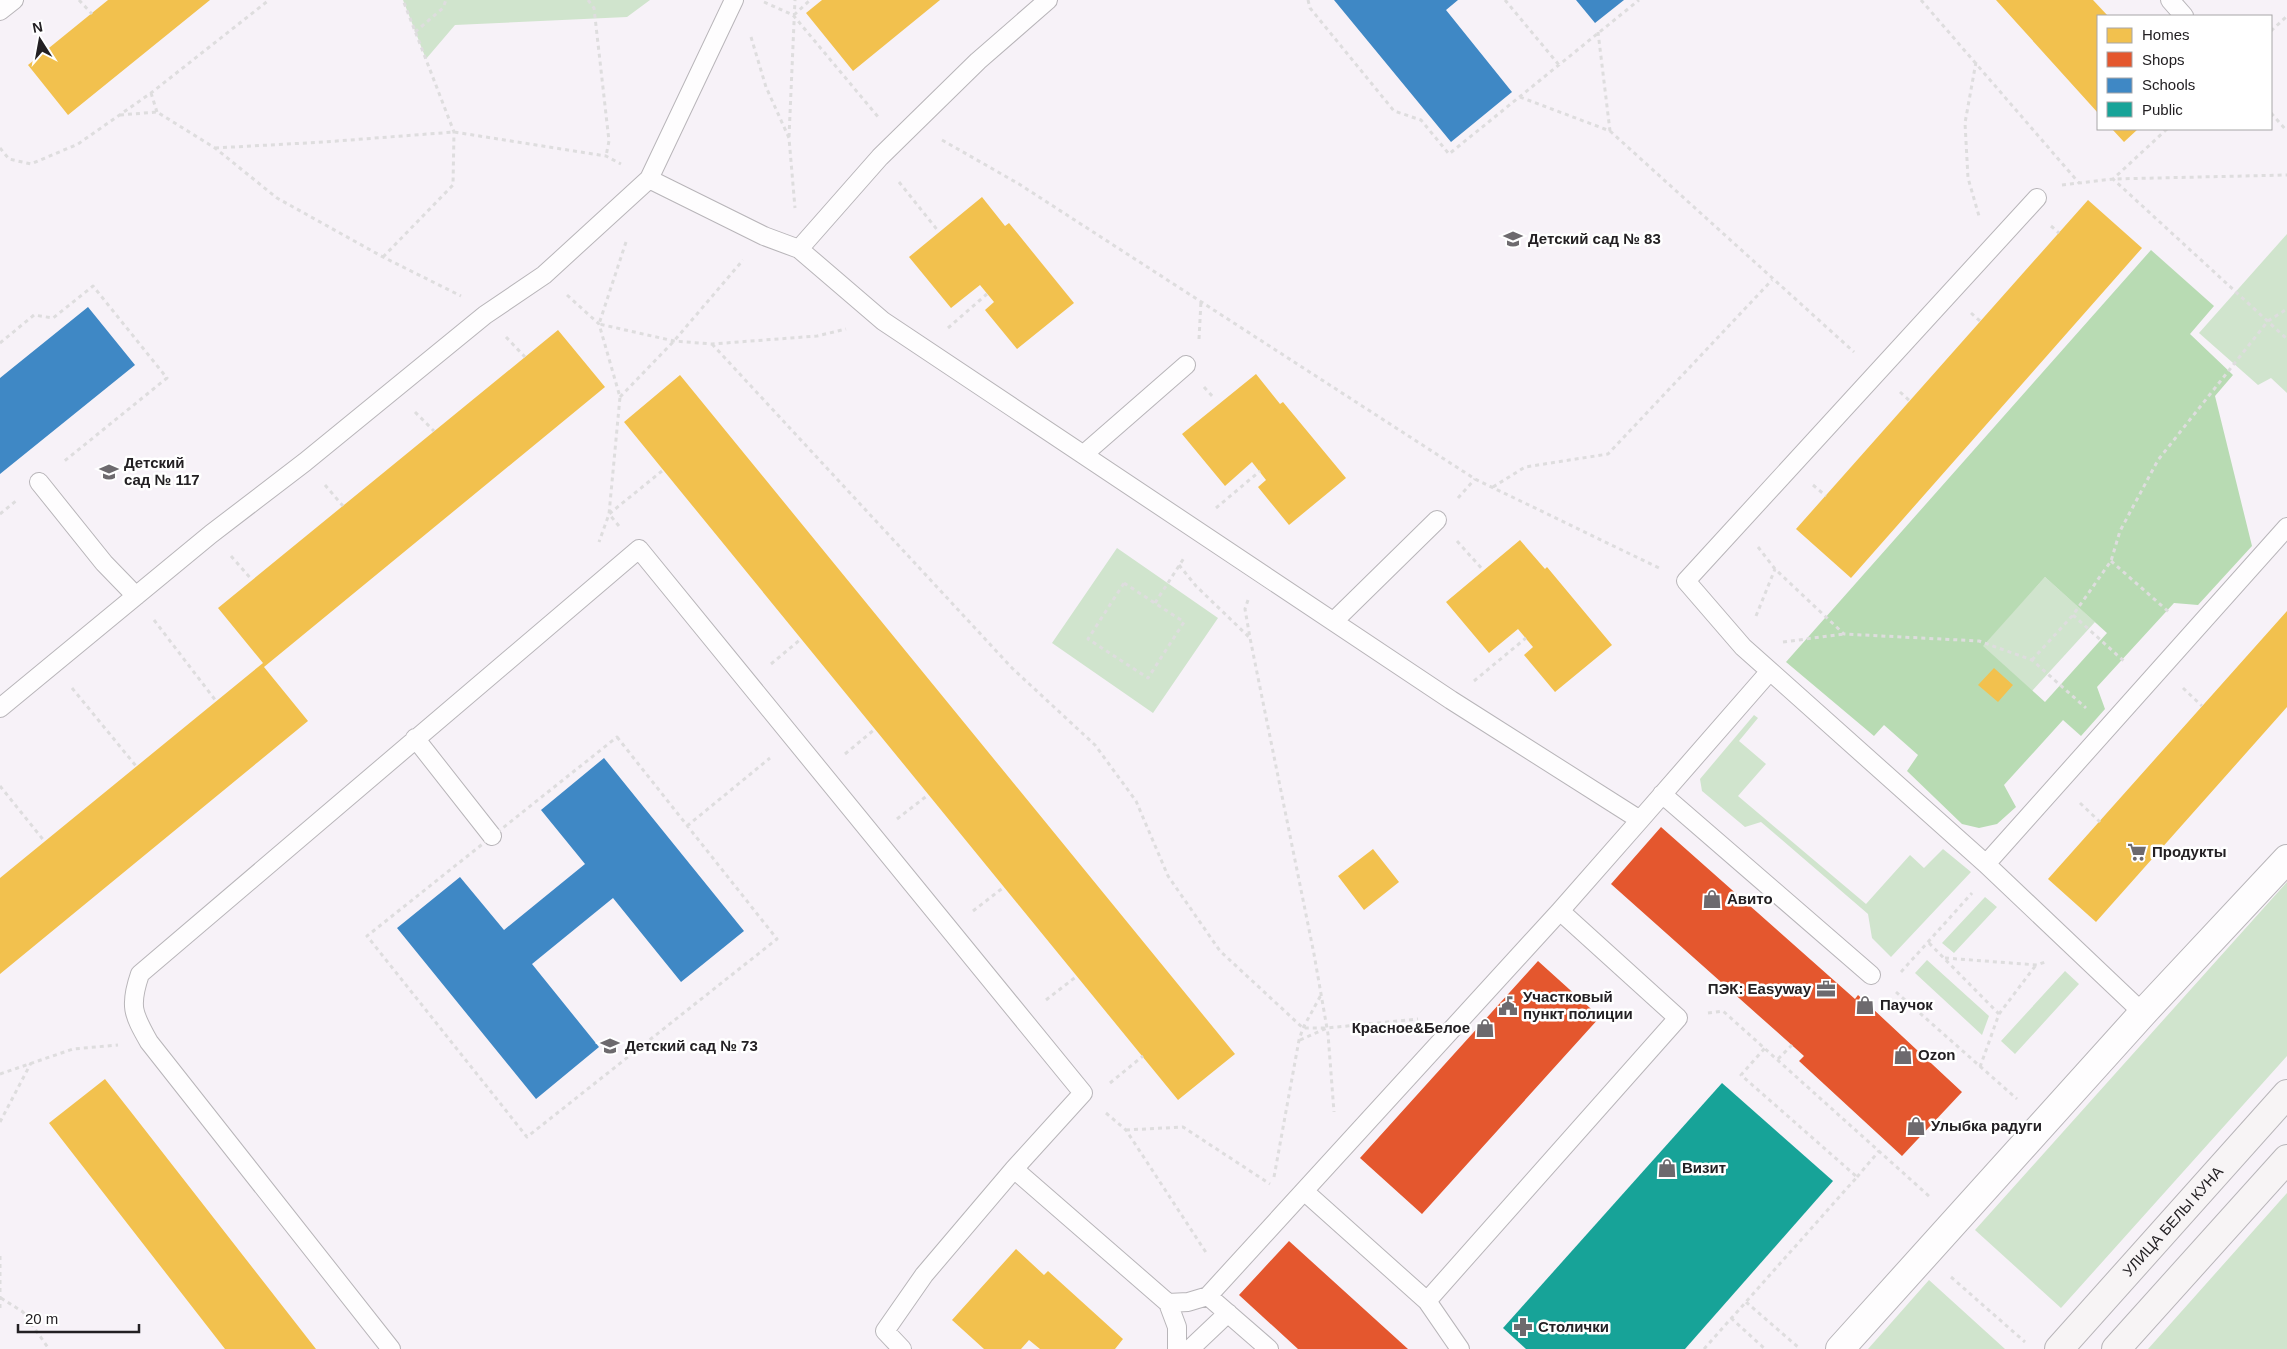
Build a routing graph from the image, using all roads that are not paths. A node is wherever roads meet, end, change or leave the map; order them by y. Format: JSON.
{"nodes":[{"id":1,"x":13,"y":0,"type":"edge"},
{"id":2,"x":734,"y":0,"type":"edge"},
{"id":3,"x":1048,"y":0,"type":"edge"},
{"id":4,"x":2170,"y":0,"type":"edge"},
{"id":5,"x":0,"y":11,"type":"edge"},
{"id":6,"x":2183,"y":15,"type":"edge"},
{"id":7,"x":649,"y":179,"type":"junction"},
{"id":8,"x":2037,"y":198,"type":"road end"},
{"id":9,"x":799,"y":249,"type":"junction"},
{"id":10,"x":1186,"y":365,"type":"road end"},
{"id":11,"x":1084,"y":454,"type":"junction"},
{"id":12,"x":39,"y":482,"type":"road end"},
{"id":13,"x":1437,"y":520,"type":"road end"},
{"id":14,"x":2287,"y":527,"type":"edge"},
{"id":15,"x":136,"y":596,"type":"junction"},
{"id":16,"x":1334,"y":621,"type":"junction"},
{"id":17,"x":1770,"y":671,"type":"junction"},
{"id":18,"x":0,"y":708,"type":"edge"},
{"id":19,"x":415,"y":738,"type":"junction"},
{"id":20,"x":1662,"y":794,"type":"junction"},
{"id":21,"x":1640,"y":820,"type":"junction"},
{"id":22,"x":492,"y":836,"type":"road end"},
{"id":23,"x":2287,"y":859,"type":"edge"},
{"id":24,"x":1989,"y":867,"type":"junction"},
{"id":25,"x":1560,"y":911,"type":"junction"},
{"id":26,"x":1871,"y":976,"type":"road end"},
{"id":27,"x":2143,"y":1013,"type":"junction"},
{"id":28,"x":2287,"y":1094,"type":"edge"},
{"id":29,"x":2287,"y":1159,"type":"edge"},
{"id":30,"x":1014,"y":1169,"type":"junction"},
{"id":31,"x":1304,"y":1191,"type":"junction"},
{"id":32,"x":1208,"y":1296,"type":"junction"},
{"id":33,"x":1427,"y":1301,"type":"junction"},
{"id":34,"x":1168,"y":1303,"type":"junction"},
{"id":35,"x":1228,"y":1313,"type":"junction"},
{"id":36,"x":391,"y":1349,"type":"edge"},
{"id":37,"x":902,"y":1349,"type":"edge"},
{"id":38,"x":1177,"y":1349,"type":"edge"},
{"id":39,"x":1190,"y":1349,"type":"edge"},
{"id":40,"x":1269,"y":1349,"type":"edge"},
{"id":41,"x":1460,"y":1349,"type":"edge"},
{"id":42,"x":1840,"y":1349,"type":"edge"},
{"id":43,"x":2059,"y":1349,"type":"edge"},
{"id":44,"x":2116,"y":1349,"type":"edge"}],
"edges":[{"from":1,"to":5,"type":"lane"},
{"from":2,"to":7,"type":"lane"},
{"from":3,"to":9,"type":"lane"},
{"from":4,"to":6,"type":"lane"},
{"from":7,"to":9,"type":"lane"},
{"from":7,"to":15,"type":"lane"},
{"from":8,"to":17,"type":"lane"},
{"from":9,"to":11,"type":"lane"},
{"from":10,"to":11,"type":"lane"},
{"from":11,"to":16,"type":"lane"},
{"from":12,"to":15,"type":"lane"},
{"from":13,"to":16,"type":"lane"},
{"from":14,"to":24,"type":"lane"},
{"from":15,"to":18,"type":"lane"},
{"from":16,"to":21,"type":"lane"},
{"from":17,"to":20,"type":"lane"},
{"from":17,"to":24,"type":"lane"},
{"from":19,"to":22,"type":"lane"},
{"from":19,"to":30,"type":"lane"},
{"from":19,"to":36,"type":"lane"},
{"from":20,"to":21,"type":"lane"},
{"from":20,"to":26,"type":"lane"},
{"from":21,"to":25,"type":"lane"},
{"from":23,"to":27,"type":"street"},
{"from":24,"to":27,"type":"lane"},
{"from":25,"to":31,"type":"lane"},
{"from":25,"to":33,"type":"lane"},
{"from":27,"to":42,"type":"street"},
{"from":28,"to":43,"type":"street","name":"УЛИЦА БЕЛЫ КУНА"},
{"from":29,"to":44,"type":"street"},
{"from":30,"to":34,"type":"lane"},
{"from":30,"to":37,"type":"lane"},
{"from":31,"to":32,"type":"lane"},
{"from":31,"to":33,"type":"lane"},
{"from":32,"to":34,"type":"lane"},
{"from":32,"to":35,"type":"lane"},
{"from":33,"to":41,"type":"lane"},
{"from":34,"to":38,"type":"lane"},
{"from":35,"to":39,"type":"lane"},
{"from":35,"to":40,"type":"lane"}]}
